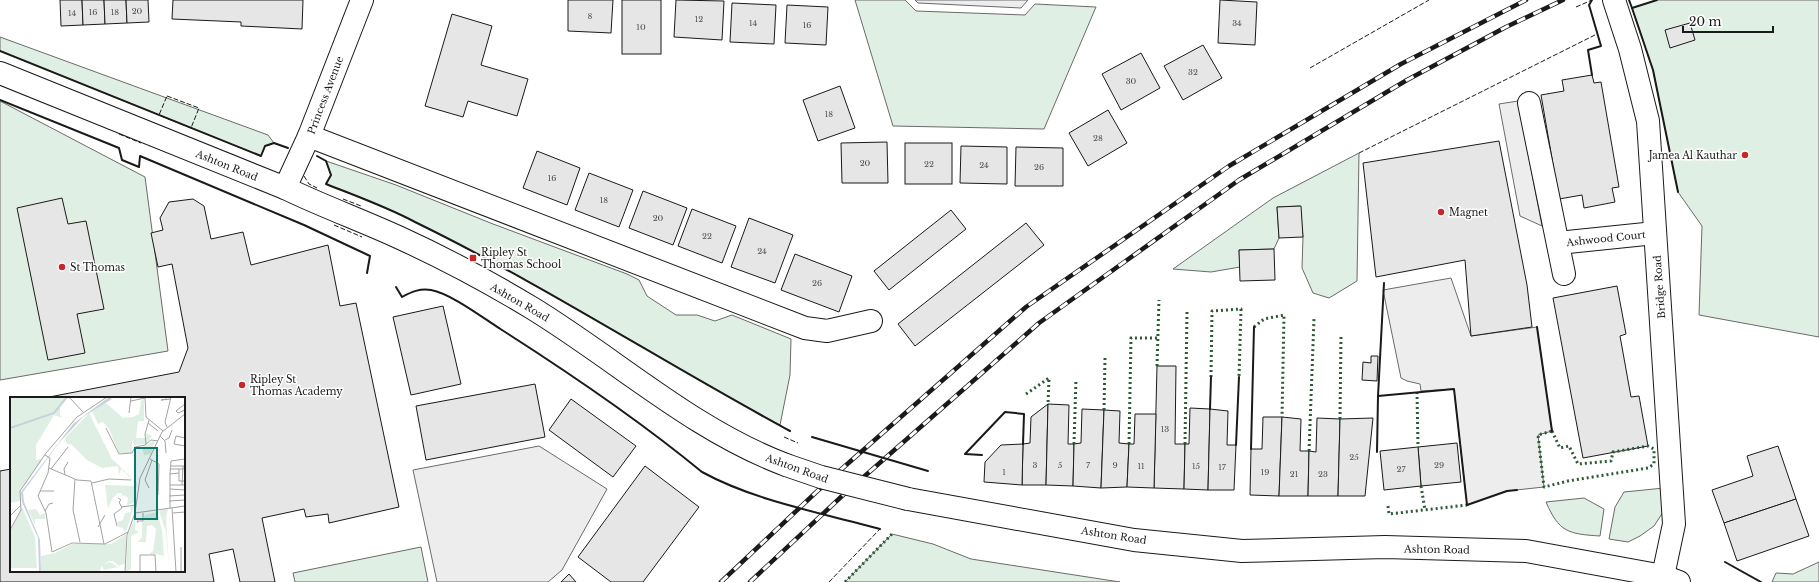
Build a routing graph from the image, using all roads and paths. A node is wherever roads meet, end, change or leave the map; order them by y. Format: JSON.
{"nodes":[{"id":1,"x":362,"y":0,"type":"edge"},
{"id":2,"x":1614,"y":0,"type":"edge"},
{"id":3,"x":0,"y":73,"type":"edge"},
{"id":4,"x":1529,"y":103,"type":"dead end"},
{"id":5,"x":309,"y":136,"type":"junction"},
{"id":6,"x":285,"y":188,"type":"junction"},
{"id":7,"x":1654,"y":233,"type":"junction"},
{"id":8,"x":1558,"y":244,"type":"junction"},
{"id":9,"x":1564,"y":274,"type":"dead end"},
{"id":10,"x":871,"y":321,"type":"dead end"},
{"id":11,"x":1671,"y":579,"type":"edge"}],
"edges":[{"from":1,"to":5,"type":"main road","name":"Princess Avenue"},
{"from":2,"to":7,"type":"main road","name":"Bridge Road"},
{"from":3,"to":6,"type":"main road","name":"Ashton Road"},
{"from":4,"to":8,"type":"main road"},
{"from":5,"to":6,"type":"main road","name":"Princess Avenue"},
{"from":5,"to":10,"type":"main road"},
{"from":6,"to":11,"type":"main road","name":"Ashton Road","bridge":true},
{"from":7,"to":8,"type":"main road","name":"Ashwood Court"},
{"from":7,"to":11,"type":"main road","name":"Bridge Road"},
{"from":8,"to":9,"type":"main road"}]}
